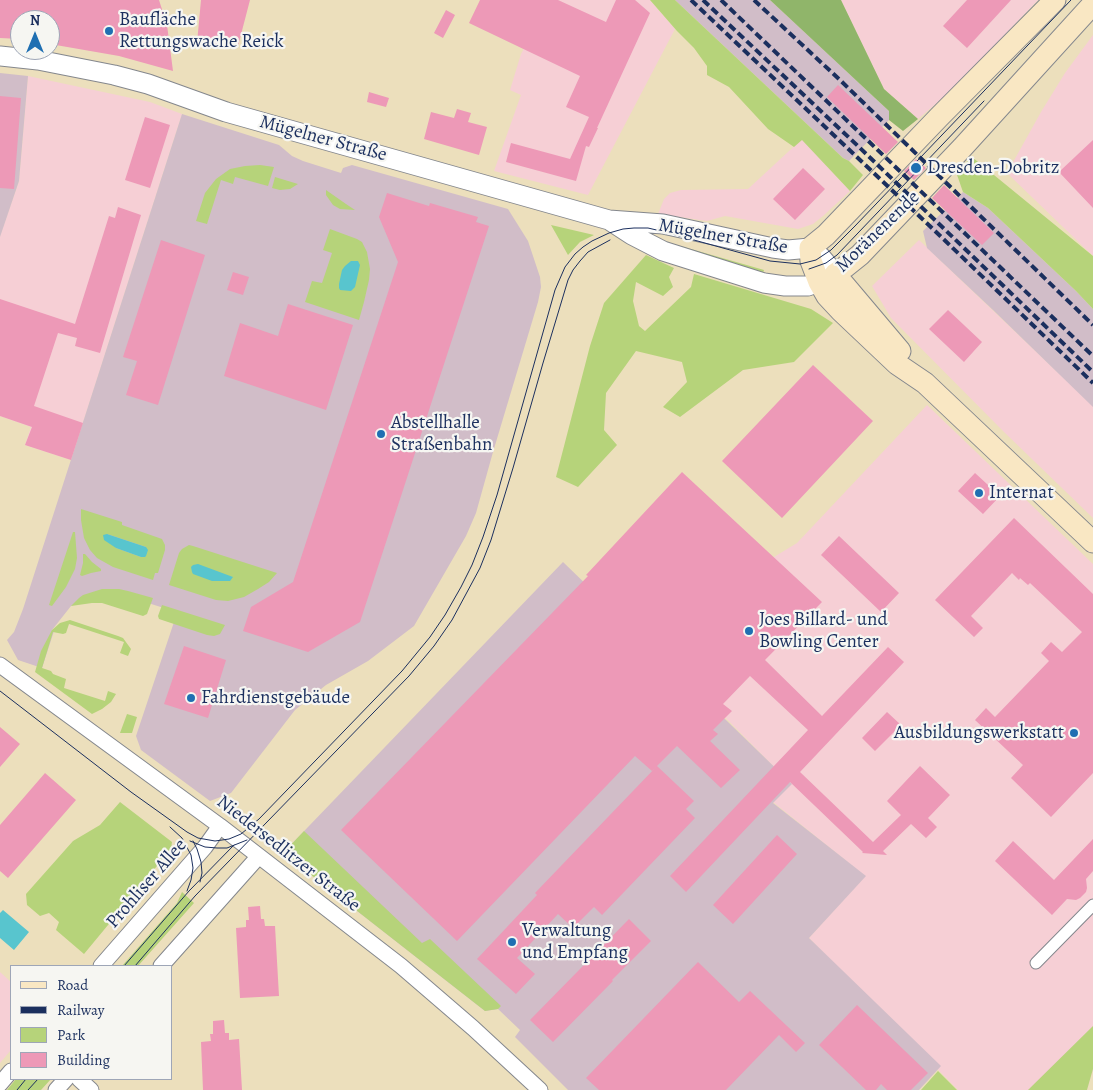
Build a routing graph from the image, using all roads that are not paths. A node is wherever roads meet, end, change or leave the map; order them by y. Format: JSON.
{"nodes":[{"id":1,"x":1055,"y":0,"type":"edge"},
{"id":2,"x":1093,"y":4,"type":"edge"},
{"id":3,"x":0,"y":56,"type":"edge"},
{"id":4,"x":609,"y":220,"type":"junction"},
{"id":5,"x":810,"y":248,"type":"junction"},
{"id":6,"x":827,"y":278,"type":"junction"},
{"id":7,"x":1093,"y":542,"type":"edge"},
{"id":8,"x":0,"y":665,"type":"edge"},
{"id":9,"x":220,"y":826,"type":"junction"},
{"id":10,"x":259,"y":856,"type":"junction"},
{"id":11,"x":1093,"y":905,"type":"edge"},
{"id":12,"x":1036,"y":963,"type":"dead end"},
{"id":13,"x":102,"y":965,"type":"edge"},
{"id":14,"x":162,"y":965,"type":"edge"},
{"id":15,"x":10,"y":1072,"type":"edge"},
{"id":16,"x":65,"y":1080,"type":"edge"},
{"id":17,"x":80,"y":1080,"type":"edge"},
{"id":18,"x":0,"y":1084,"type":"edge"},
{"id":19,"x":56,"y":1090,"type":"edge"},
{"id":20,"x":92,"y":1090,"type":"edge"},
{"id":21,"x":540,"y":1090,"type":"edge"}],
"edges":[{"from":1,"to":5,"type":"main road","name":"Moränenende"},
{"from":2,"to":6,"type":"main road","name":"Moränenende"},
{"from":3,"to":4,"type":"street","name":"Mügelner Straße"},
{"from":4,"to":5,"type":"street","name":"Mügelner Straße"},
{"from":4,"to":6,"type":"street","name":"Mügelner Straße"},
{"from":5,"to":6,"type":"main road","name":"Moränenende"},
{"from":6,"to":7,"type":"main road"},
{"from":8,"to":9,"type":"street","name":"Niedersedlitzer Straße"},
{"from":9,"to":10,"type":"street","name":"Niedersedlitzer Straße"},
{"from":9,"to":13,"type":"street","name":"Prohliser Allee"},
{"from":10,"to":14,"type":"street"},
{"from":10,"to":21,"type":"street","name":"Niedersedlitzer Straße"},
{"from":11,"to":12,"type":"street"},
{"from":15,"to":18,"type":"street"},
{"from":16,"to":19,"type":"street"},
{"from":17,"to":20,"type":"street"}]}
